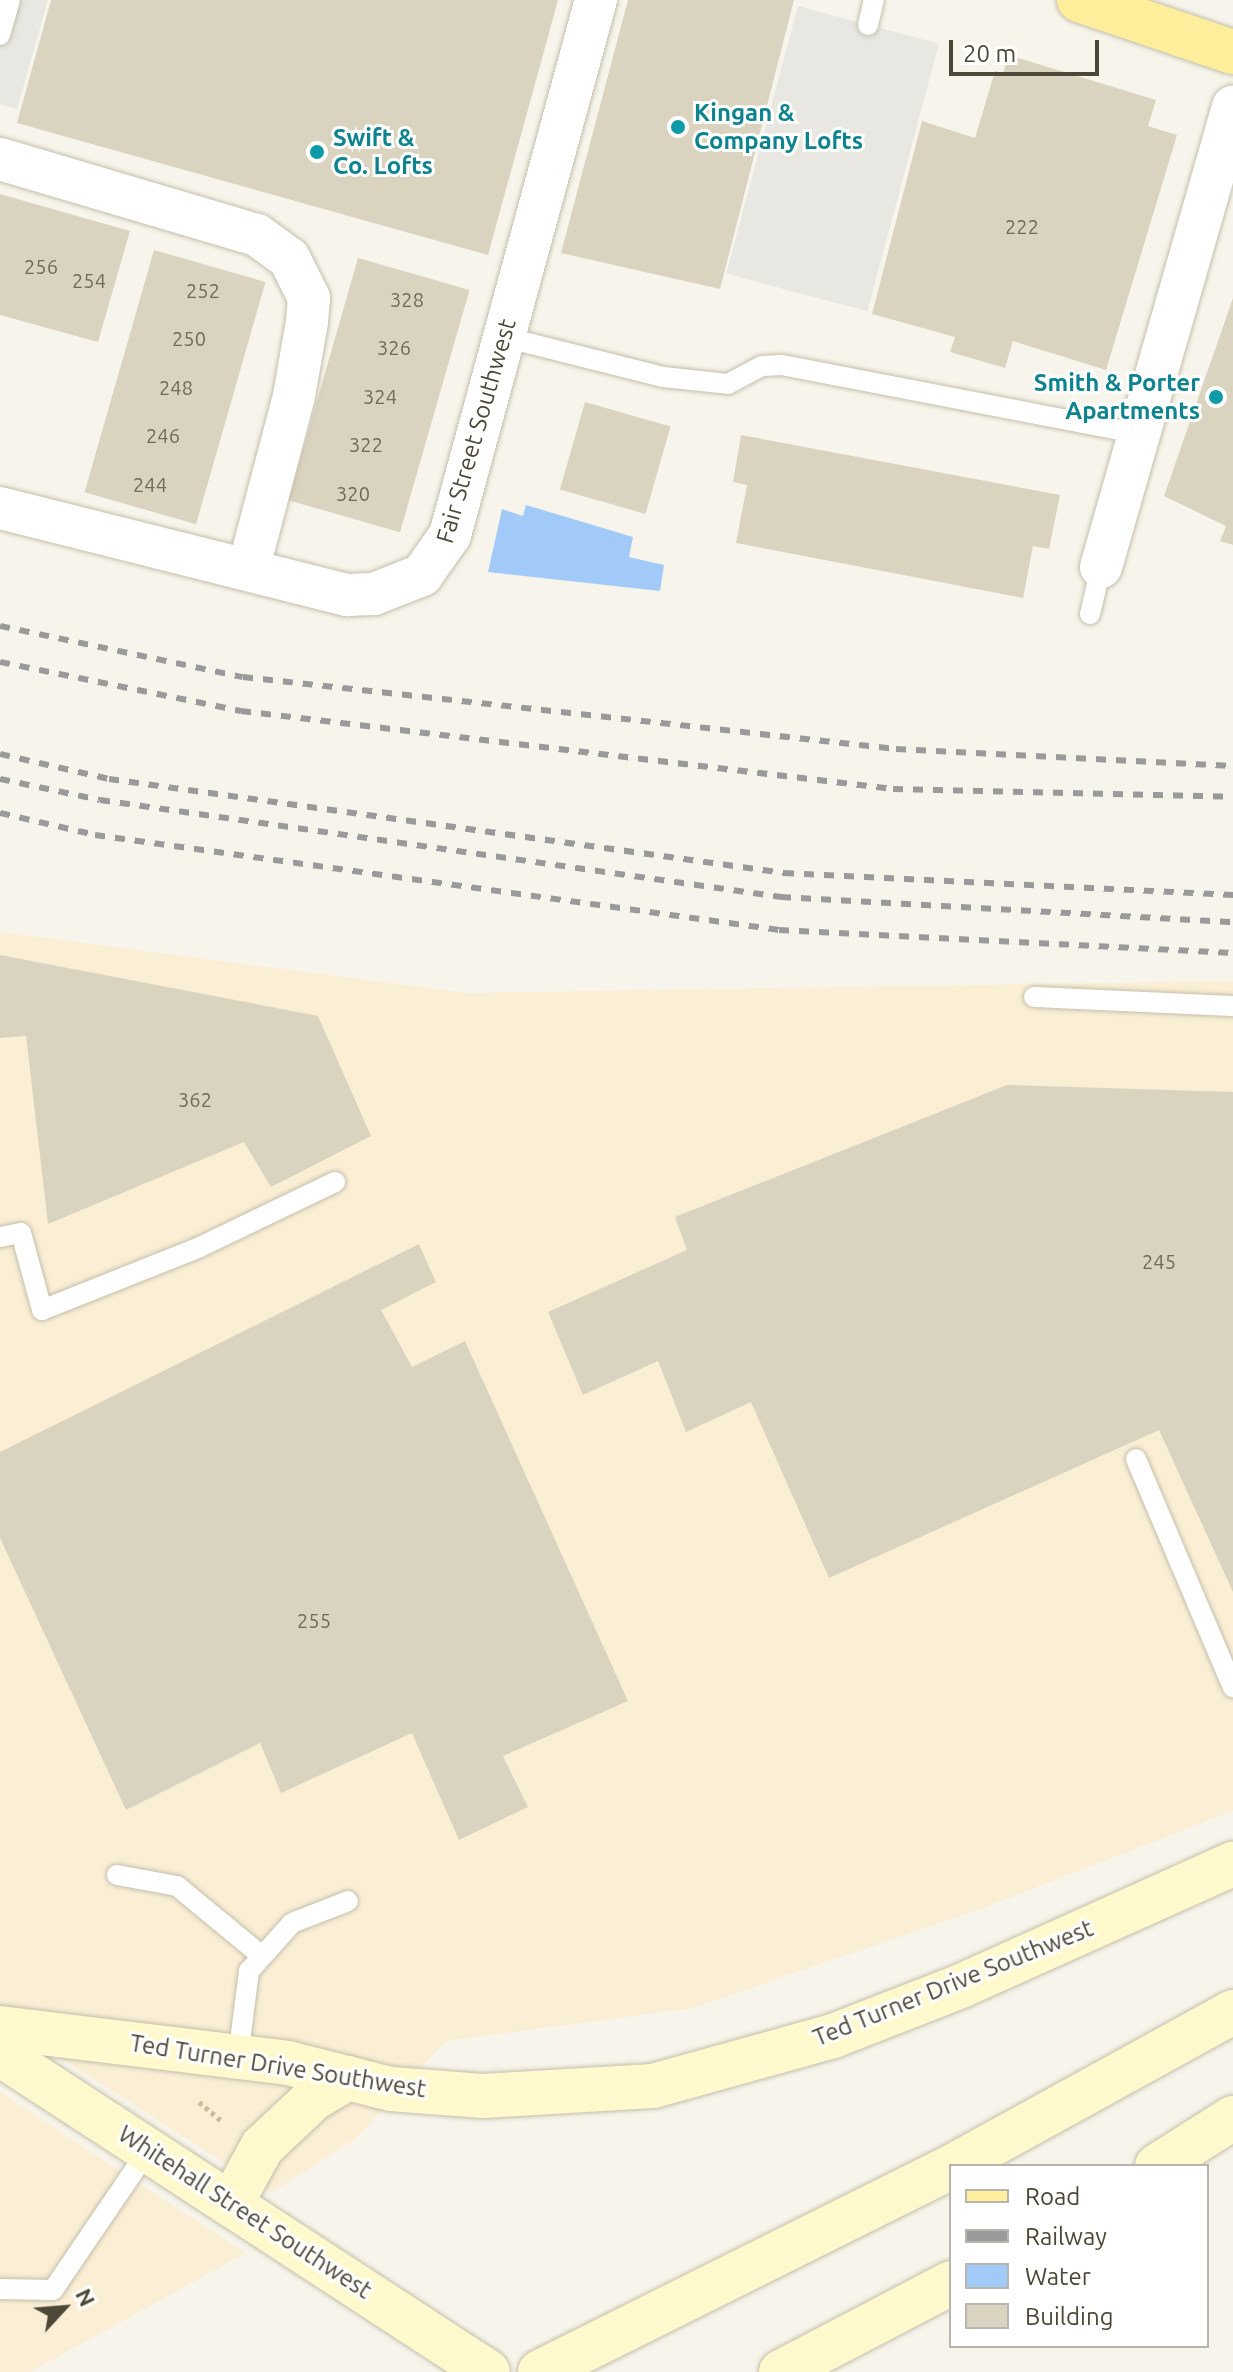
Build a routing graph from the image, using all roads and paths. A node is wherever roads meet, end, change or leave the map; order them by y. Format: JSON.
{"nodes":[{"id":1,"x":10,"y":0,"type":"edge"},
{"id":2,"x":596,"y":0,"type":"edge"},
{"id":3,"x":874,"y":0,"type":"edge"},
{"id":4,"x":1079,"y":0,"type":"edge"},
{"id":5,"x":1162,"y":13,"type":"edge"},
{"id":6,"x":868,"y":25,"type":"dead end"},
{"id":7,"x":0,"y":35,"type":"edge"},
{"id":8,"x":1233,"y":52,"type":"edge"},
{"id":9,"x":1233,"y":107,"type":"edge"},
{"id":10,"x":0,"y":159,"type":"edge"},
{"id":11,"x":504,"y":337,"type":"junction"},
{"id":12,"x":1139,"y":434,"type":"junction"},
{"id":13,"x":0,"y":508,"type":"edge"},
{"id":14,"x":1101,"y":567,"type":"joint"},
{"id":15,"x":248,"y":570,"type":"junction"},
{"id":16,"x":1090,"y":614,"type":"dead end"},
{"id":17,"x":1034,"y":997,"type":"dead end"},
{"id":18,"x":1233,"y":1006,"type":"edge"},
{"id":19,"x":335,"y":1182,"type":"dead end"},
{"id":20,"x":0,"y":1237,"type":"edge"},
{"id":21,"x":1136,"y":1459,"type":"dead end"},
{"id":22,"x":1233,"y":1687,"type":"edge"},
{"id":23,"x":1233,"y":1864,"type":"edge"},
{"id":24,"x":117,"y":1875,"type":"dead end"},
{"id":25,"x":348,"y":1901,"type":"dead end"},
{"id":26,"x":262,"y":1956,"type":"junction"},
{"id":27,"x":1233,"y":2012,"type":"edge"},
{"id":28,"x":0,"y":2028,"type":"edge"},
{"id":29,"x":0,"y":2054,"type":"edge"},
{"id":30,"x":238,"y":2057,"type":"junction"},
{"id":31,"x":348,"y":2078,"type":"junction"},
{"id":32,"x":192,"y":2096,"type":"dead end"},
{"id":33,"x":1233,"y":2118,"type":"edge"},
{"id":34,"x":233,"y":2129,"type":"dead end"},
{"id":35,"x":149,"y":2149,"type":"junction"},
{"id":36,"x":956,"y":2164,"type":"edge"},
{"id":37,"x":1160,"y":2164,"type":"edge"},
{"id":38,"x":949,"y":2168,"type":"edge"},
{"id":39,"x":232,"y":2202,"type":"junction"},
{"id":40,"x":949,"y":2284,"type":"edge"},
{"id":41,"x":0,"y":2289,"type":"edge"},
{"id":42,"x":488,"y":2372,"type":"edge"},
{"id":43,"x":540,"y":2372,"type":"edge"},
{"id":44,"x":781,"y":2372,"type":"edge"}],
"edges":[{"from":1,"to":7,"type":"lane"},
{"from":2,"to":11,"type":"street","name":"Fair Street Southwest"},
{"from":3,"to":6,"type":"lane"},
{"from":4,"to":5,"type":"main road"},
{"from":5,"to":8,"type":"main road"},
{"from":9,"to":12,"type":"street"},
{"from":10,"to":15,"type":"street"},
{"from":11,"to":12,"type":"lane"},
{"from":11,"to":15,"type":"street","name":"Fair Street Southwest"},
{"from":12,"to":14,"type":"street"},
{"from":13,"to":15,"type":"street","name":"Fair Street Southwest"},
{"from":14,"to":16,"type":"lane"},
{"from":17,"to":18,"type":"lane"},
{"from":19,"to":20,"type":"lane"},
{"from":21,"to":22,"type":"lane"},
{"from":23,"to":31,"type":"street","name":"Ted Turner Drive Southwest"},
{"from":24,"to":26,"type":"lane"},
{"from":25,"to":26,"type":"lane"},
{"from":26,"to":30,"type":"lane"},
{"from":27,"to":36,"type":"street"},
{"from":28,"to":30,"type":"street","name":"Ted Turner Drive Southwest"},
{"from":29,"to":35,"type":"street","name":"Whitehall Street Southwest"},
{"from":30,"to":31,"type":"street","name":"Ted Turner Drive Southwest"},
{"from":31,"to":39,"type":"street"},
{"from":32,"to":34,"type":"path"},
{"from":33,"to":37,"type":"street"},
{"from":35,"to":39,"type":"street","name":"Whitehall Street Southwest"},
{"from":35,"to":41,"type":"lane"},
{"from":38,"to":43,"type":"street"},
{"from":39,"to":42,"type":"street","name":"Whitehall Street Southwest"},
{"from":40,"to":44,"type":"street"}]}
